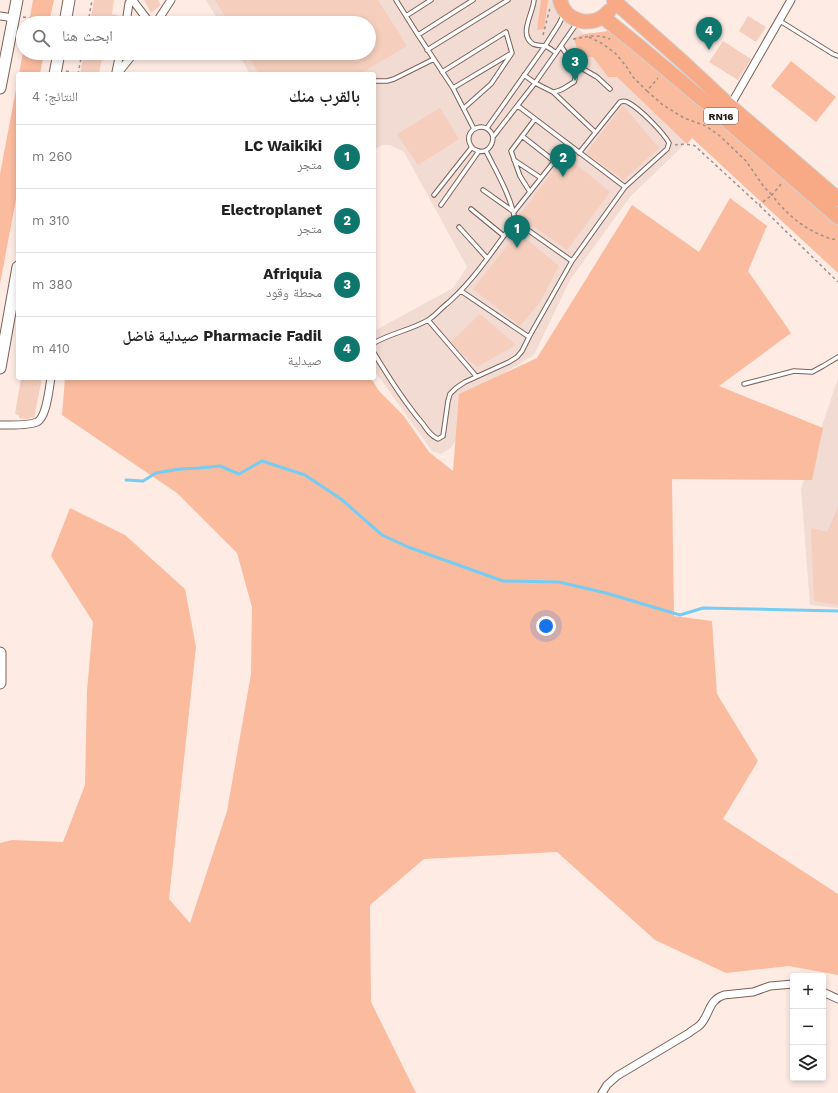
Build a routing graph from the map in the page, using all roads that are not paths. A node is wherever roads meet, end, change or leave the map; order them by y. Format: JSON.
{"nodes":[{"id":1,"x":17,"y":0,"type":"edge"},
{"id":2,"x":69,"y":0,"type":"edge"},
{"id":3,"x":171,"y":0,"type":"edge"},
{"id":4,"x":396,"y":0,"type":"edge"},
{"id":5,"x":431,"y":0,"type":"edge"},
{"id":6,"x":473,"y":0,"type":"edge"},
{"id":7,"x":508,"y":0,"type":"edge"},
{"id":8,"x":534,"y":0,"type":"edge"},
{"id":9,"x":791,"y":0,"type":"edge"},
{"id":10,"x":614,"y":1,"type":"edge"},
{"id":11,"x":558,"y":6,"type":"edge"},
{"id":12,"x":0,"y":16,"type":"edge"},
{"id":13,"x":66,"y":16,"type":"edge"},
{"id":14,"x":127,"y":16,"type":"edge"},
{"id":15,"x":145,"y":16,"type":"edge"},
{"id":16,"x":161,"y":16,"type":"edge"},
{"id":17,"x":406,"y":16,"type":"junction"},
{"id":18,"x":14,"y":17,"type":"junction"},
{"id":19,"x":603,"y":17,"type":"junction"},
{"id":20,"x":578,"y":21,"type":"junction"},
{"id":21,"x":780,"y":21,"type":"junction"},
{"id":22,"x":418,"y":35,"type":"junction"},
{"id":23,"x":545,"y":46,"type":"junction"},
{"id":24,"x":561,"y":46,"type":"junction"},
{"id":25,"x":427,"y":50,"type":"junction"},
{"id":26,"x":512,"y":53,"type":"junction"},
{"id":27,"x":556,"y":53,"type":"junction"},
{"id":28,"x":838,"y":56,"type":"edge"},
{"id":29,"x":434,"y":59,"type":"junction"},
{"id":30,"x":58,"y":60,"type":"edge"},
{"id":31,"x":119,"y":60,"type":"edge"},
{"id":32,"x":128,"y":60,"type":"edge"},
{"id":33,"x":571,"y":62,"type":"junction"},
{"id":34,"x":55,"y":72,"type":"edge"},
{"id":35,"x":116,"y":72,"type":"edge"},
{"id":36,"x":119,"y":72,"type":"edge"},
{"id":37,"x":442,"y":72,"type":"junction"},
{"id":38,"x":524,"y":75,"type":"junction"},
{"id":39,"x":376,"y":81,"type":"edge"},
{"id":40,"x":535,"y":83,"type":"junction"},
{"id":41,"x":0,"y":88,"type":"edge"},
{"id":42,"x":453,"y":88,"type":"junction"},
{"id":43,"x":610,"y":89,"type":"dead end"},
{"id":44,"x":553,"y":92,"type":"junction"},
{"id":45,"x":518,"y":106,"type":"junction"},
{"id":46,"x":730,"y":106,"type":"junction"},
{"id":47,"x":464,"y":108,"type":"junction"},
{"id":48,"x":535,"y":119,"type":"junction"},
{"id":49,"x":487,"y":128,"type":"junction"},
{"id":50,"x":474,"y":129,"type":"junction"},
{"id":51,"x":595,"y":132,"type":"junction"},
{"id":52,"x":522,"y":136,"type":"junction"},
{"id":53,"x":493,"y":138,"type":"junction"},
{"id":54,"x":568,"y":144,"type":"junction"},
{"id":55,"x":472,"y":147,"type":"junction"},
{"id":56,"x":480,"y":151,"type":"junction"},
{"id":57,"x":486,"y":151,"type":"junction"},
{"id":58,"x":579,"y":153,"type":"junction"},
{"id":59,"x":514,"y":160,"type":"junction"},
{"id":60,"x":554,"y":161,"type":"junction"},
{"id":61,"x":541,"y":178,"type":"junction"},
{"id":62,"x":625,"y":187,"type":"junction"},
{"id":63,"x":483,"y":190,"type":"dead end"},
{"id":64,"x":530,"y":192,"type":"junction"},
{"id":65,"x":434,"y":195,"type":"dead end"},
{"id":66,"x":838,"y":199,"type":"edge"},
{"id":67,"x":441,"y":205,"type":"dead end"},
{"id":68,"x":472,"y":209,"type":"dead end"},
{"id":69,"x":514,"y":212,"type":"junction"},
{"id":70,"x":838,"y":217,"type":"edge"},
{"id":71,"x":515,"y":221,"type":"junction"},
{"id":72,"x":459,"y":227,"type":"dead end"},
{"id":73,"x":504,"y":236,"type":"junction"},
{"id":74,"x":487,"y":258,"type":"junction"},
{"id":75,"x":572,"y":262,"type":"junction"},
{"id":76,"x":461,"y":291,"type":"junction"},
{"id":77,"x":16,"y":293,"type":"edge"},
{"id":78,"x":428,"y":320,"type":"junction"},
{"id":79,"x":529,"y":337,"type":"junction"},
{"id":80,"x":376,"y":342,"type":"edge"},
{"id":81,"x":376,"y":356,"type":"edge"},
{"id":82,"x":838,"y":357,"type":"edge"},
{"id":83,"x":0,"y":368,"type":"edge"},
{"id":84,"x":476,"y":376,"type":"junction"},
{"id":85,"x":51,"y":380,"type":"edge"},
{"id":86,"x":744,"y":384,"type":"dead end"},
{"id":87,"x":0,"y":425,"type":"edge"},
{"id":88,"x":0,"y":653,"type":"edge"},
{"id":89,"x":0,"y":683,"type":"edge"},
{"id":90,"x":790,"y":984,"type":"edge"},
{"id":91,"x":826,"y":993,"type":"edge"},
{"id":92,"x":838,"y":999,"type":"edge"},
{"id":93,"x":602,"y":1093,"type":"edge"}],
"edges":[{"from":1,"to":18,"type":"street"},
{"from":2,"to":13,"type":"street"},
{"from":3,"to":16,"type":"street"},
{"from":4,"to":17,"type":"lane"},
{"from":5,"to":17,"type":"lane"},
{"from":6,"to":22,"type":"lane"},
{"from":7,"to":25,"type":"lane"},
{"from":8,"to":23,"type":"lane"},
{"from":9,"to":21,"type":"street"},
{"from":10,"to":19,"type":"highway","number":"RN16"},
{"from":10,"to":46,"type":"highway","number":"RN16"},
{"from":11,"to":20,"type":"highway"},
{"from":11,"to":23,"type":"lane"},
{"from":12,"to":18,"type":"street"},
{"from":14,"to":15,"type":"street"},
{"from":17,"to":22,"type":"lane"},
{"from":18,"to":41,"type":"street"},
{"from":19,"to":20,"type":"highway"},
{"from":19,"to":70,"type":"highway","number":"RN16"},
{"from":20,"to":24,"type":"lane"},
{"from":21,"to":28,"type":"lane"},
{"from":21,"to":46,"type":"street"},
{"from":22,"to":25,"type":"lane"},
{"from":23,"to":27,"type":"lane"},
{"from":23,"to":38,"type":"lane"},
{"from":24,"to":27,"type":"lane"},
{"from":24,"to":33,"type":"lane"},
{"from":25,"to":29,"type":"lane"},
{"from":26,"to":37,"type":"lane"},
{"from":26,"to":42,"type":"lane"},
{"from":26,"to":47,"type":"lane"},
{"from":27,"to":40,"type":"lane"},
{"from":29,"to":37,"type":"lane"},
{"from":29,"to":39,"type":"lane"},
{"from":30,"to":34,"type":"street"},
{"from":31,"to":35,"type":"street"},
{"from":32,"to":36,"type":"street"},
{"from":33,"to":43,"type":"lane"},
{"from":33,"to":44,"type":"lane"},
{"from":37,"to":42,"type":"lane"},
{"from":38,"to":40,"type":"lane"},
{"from":38,"to":49,"type":"lane"},
{"from":40,"to":44,"type":"lane"},
{"from":40,"to":45,"type":"lane"},
{"from":42,"to":47,"type":"lane"},
{"from":44,"to":51,"type":"lane"},
{"from":45,"to":48,"type":"lane"},
{"from":45,"to":53,"type":"lane"},
{"from":46,"to":66,"type":"highway","number":"RN16"},
{"from":47,"to":50,"type":"lane"},
{"from":48,"to":52,"type":"lane"},
{"from":48,"to":54,"type":"lane"},
{"from":49,"to":50,"type":"lane"},
{"from":49,"to":53,"type":"lane"},
{"from":50,"to":55,"type":"lane"},
{"from":51,"to":58,"type":"lane"},
{"from":51,"to":62,"type":"lane"},
{"from":52,"to":59,"type":"lane"},
{"from":52,"to":60,"type":"lane"},
{"from":53,"to":57,"type":"lane"},
{"from":54,"to":58,"type":"lane"},
{"from":54,"to":60,"type":"lane"},
{"from":55,"to":56,"type":"lane"},
{"from":55,"to":65,"type":"lane"},
{"from":56,"to":57,"type":"lane"},
{"from":56,"to":67,"type":"lane"},
{"from":57,"to":69,"type":"lane"},
{"from":58,"to":62,"type":"lane"},
{"from":59,"to":61,"type":"lane"},
{"from":59,"to":64,"type":"lane"},
{"from":60,"to":61,"type":"lane"},
{"from":61,"to":64,"type":"lane"},
{"from":62,"to":75,"type":"lane"},
{"from":63,"to":69,"type":"lane"},
{"from":64,"to":69,"type":"lane"},
{"from":68,"to":73,"type":"lane"},
{"from":69,"to":71,"type":"lane"},
{"from":71,"to":73,"type":"lane"},
{"from":71,"to":75,"type":"lane"},
{"from":72,"to":74,"type":"lane"},
{"from":73,"to":74,"type":"lane"},
{"from":74,"to":76,"type":"lane"},
{"from":75,"to":79,"type":"lane"},
{"from":76,"to":78,"type":"lane"},
{"from":76,"to":79,"type":"lane"},
{"from":77,"to":83,"type":"street"},
{"from":78,"to":80,"type":"lane"},
{"from":78,"to":84,"type":"lane"},
{"from":79,"to":84,"type":"lane"},
{"from":81,"to":84,"type":"lane"},
{"from":82,"to":86,"type":"lane"},
{"from":85,"to":87,"type":"street"},
{"from":88,"to":89,"type":"street"},
{"from":90,"to":93,"type":"street"},
{"from":91,"to":92,"type":"street"}]}
